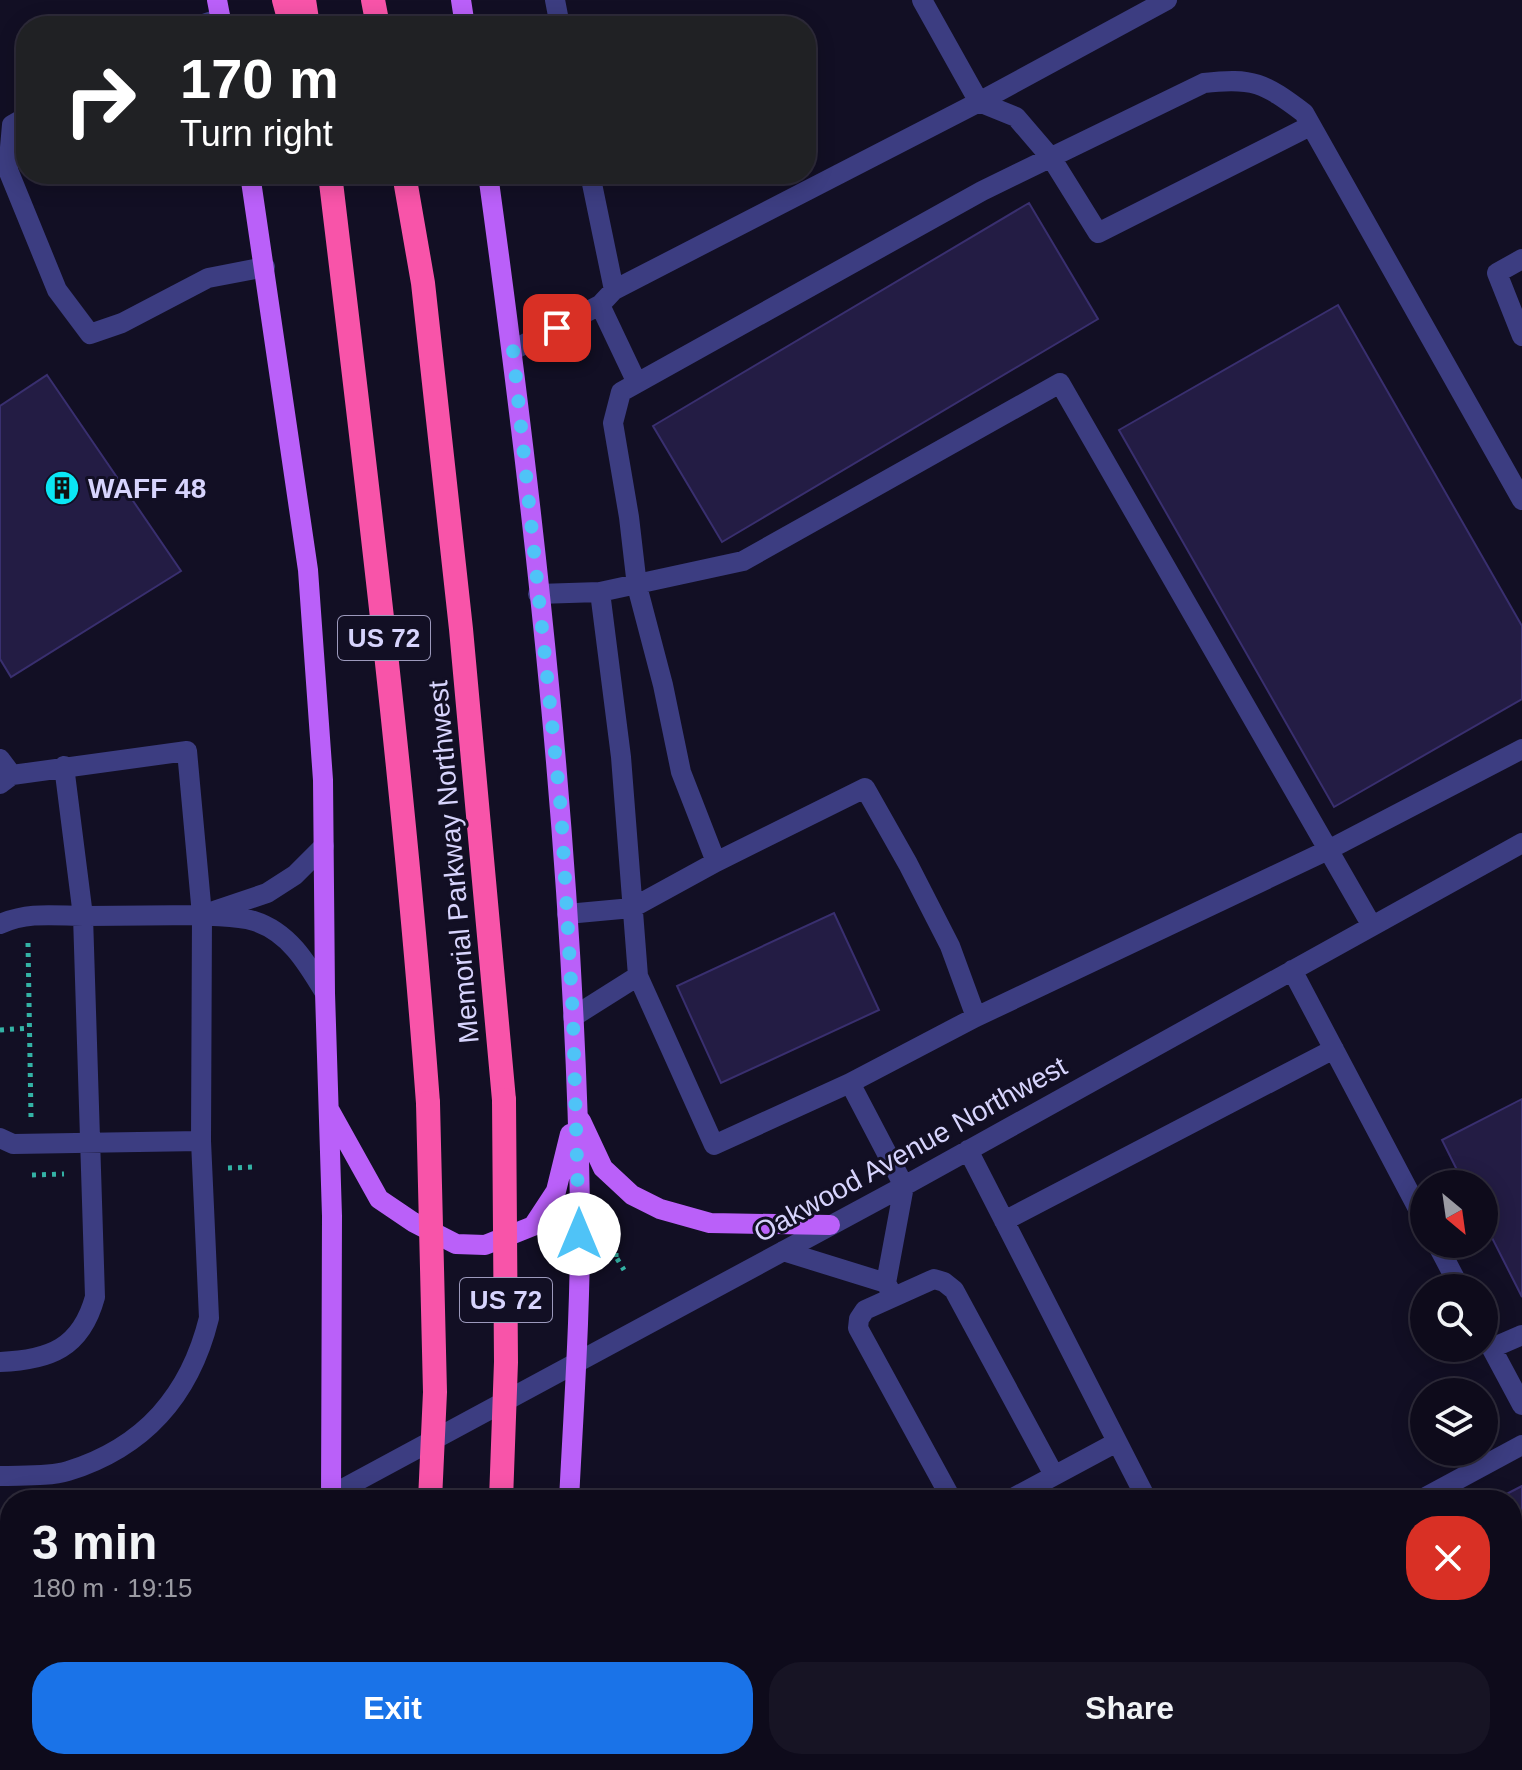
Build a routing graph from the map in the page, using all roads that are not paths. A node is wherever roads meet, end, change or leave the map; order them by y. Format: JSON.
{"nodes":[{"id":1,"x":922,"y":0,"type":"edge"},
{"id":2,"x":1167,"y":0,"type":"edge"},
{"id":3,"x":979,"y":102,"type":"junction"},
{"id":4,"x":16,"y":123,"type":"edge"},
{"id":5,"x":1310,"y":126,"type":"junction"},
{"id":6,"x":1052,"y":159,"type":"junction"},
{"id":7,"x":252,"y":184,"type":"edge"},
{"id":8,"x":331,"y":184,"type":"edge"},
{"id":9,"x":406,"y":184,"type":"edge"},
{"id":10,"x":489,"y":184,"type":"edge"},
{"id":11,"x":591,"y":184,"type":"edge"},
{"id":12,"x":1522,"y":259,"type":"edge"},
{"id":13,"x":265,"y":267,"type":"junction"},
{"id":14,"x":607,"y":298,"type":"junction"},
{"id":15,"x":1522,"y":336,"type":"edge"},
{"id":16,"x":513,"y":350,"type":"junction"},
{"id":17,"x":637,"y":383,"type":"junction"},
{"id":18,"x":1522,"y":500,"type":"edge"},
{"id":19,"x":637,"y":586,"type":"junction"},
{"id":20,"x":600,"y":592,"type":"junction"},
{"id":21,"x":538,"y":594,"type":"junction"},
{"id":22,"x":1522,"y":749,"type":"edge"},
{"id":23,"x":64,"y":766,"type":"junction"},
{"id":24,"x":4,"y":773,"type":"edge"},
{"id":25,"x":1522,"y":843,"type":"edge"},
{"id":26,"x":324,"y":846,"type":"junction"},
{"id":27,"x":1328,"y":850,"type":"junction"},
{"id":28,"x":716,"y":862,"type":"junction"},
{"id":29,"x":632,"y":908,"type":"junction"},
{"id":30,"x":567,"y":914,"type":"junction"},
{"id":31,"x":202,"y":915,"type":"junction"},
{"id":32,"x":83,"y":916,"type":"junction"},
{"id":33,"x":0,"y":924,"type":"edge"},
{"id":34,"x":1372,"y":926,"type":"junction"},
{"id":35,"x":1292,"y":970,"type":"junction"},
{"id":36,"x":638,"y":976,"type":"junction"},
{"id":37,"x":325,"y":993,"type":"junction"},
{"id":38,"x":573,"y":1017,"type":"junction"},
{"id":39,"x":976,"y":1017,"type":"junction"},
{"id":40,"x":1334,"y":1049,"type":"junction"},
{"id":41,"x":850,"y":1083,"type":"junction"},
{"id":42,"x":329,"y":1108,"type":"junction"},
{"id":43,"x":576,"y":1110,"type":"junction"},
{"id":44,"x":0,"y":1138,"type":"edge"},
{"id":45,"x":201,"y":1141,"type":"junction"},
{"id":46,"x":88,"y":1144,"type":"junction"},
{"id":47,"x":968,"y":1150,"type":"junction"},
{"id":48,"x":904,"y":1186,"type":"junction"},
{"id":49,"x":1410,"y":1193,"type":"edge"},
{"id":50,"x":1004,"y":1221,"type":"junction"},
{"id":51,"x":830,"y":1225,"type":"junction"},
{"id":52,"x":783,"y":1251,"type":"junction"},
{"id":53,"x":890,"y":1290,"type":"junction"},
{"id":54,"x":1522,"y":1335,"type":"edge"},
{"id":55,"x":1498,"y":1339,"type":"edge"},
{"id":56,"x":1498,"y":1360,"type":"edge"},
{"id":57,"x":0,"y":1362,"type":"edge"},
{"id":58,"x":575,"y":1364,"type":"junction"},
{"id":59,"x":1522,"y":1405,"type":"edge"},
{"id":60,"x":1117,"y":1442,"type":"junction"},
{"id":61,"x":1522,"y":1445,"type":"edge"},
{"id":62,"x":1054,"y":1475,"type":"junction"},
{"id":63,"x":0,"y":1476,"type":"edge"},
{"id":64,"x":328,"y":1490,"type":"edge"},
{"id":65,"x":344,"y":1490,"type":"edge"},
{"id":66,"x":430,"y":1490,"type":"edge"},
{"id":67,"x":501,"y":1490,"type":"edge"},
{"id":68,"x":569,"y":1490,"type":"edge"},
{"id":69,"x":947,"y":1490,"type":"edge"},
{"id":70,"x":1027,"y":1490,"type":"edge"},
{"id":71,"x":1138,"y":1490,"type":"edge"},
{"id":72,"x":1439,"y":1490,"type":"edge"}],
"edges":[{"from":1,"to":3,"type":"street"},
{"from":2,"to":3,"type":"street"},
{"from":3,"to":6,"type":"street"},
{"from":3,"to":14,"type":"street"},
{"from":4,"to":13,"type":"street"},
{"from":5,"to":6,"type":"street"},
{"from":5,"to":6,"type":"street"},
{"from":5,"to":18,"type":"street"},
{"from":6,"to":17,"type":"street"},
{"from":7,"to":13,"type":"main road"},
{"from":8,"to":66,"type":"highway","name":"Memorial Parkway Northwest","number":"US 72","bridge":true},
{"from":9,"to":67,"type":"highway","name":"Memorial Parkway Northwest","number":"US 72","bridge":true},
{"from":10,"to":16,"type":"main road"},
{"from":11,"to":14,"type":"street"},
{"from":12,"to":15,"type":"street"},
{"from":13,"to":26,"type":"main road"},
{"from":14,"to":16,"type":"street"},
{"from":14,"to":17,"type":"street"},
{"from":16,"to":21,"type":"main road"},
{"from":17,"to":19,"type":"street"},
{"from":19,"to":20,"type":"street"},
{"from":19,"to":27,"type":"street"},
{"from":19,"to":28,"type":"street"},
{"from":20,"to":21,"type":"street"},
{"from":20,"to":29,"type":"street"},
{"from":21,"to":30,"type":"main road"},
{"from":22,"to":27,"type":"street"},
{"from":23,"to":24,"type":"street"},
{"from":23,"to":31,"type":"street"},
{"from":23,"to":32,"type":"street"},
{"from":25,"to":34,"type":"street","name":"Oakwood Avenue Northwest"},
{"from":26,"to":31,"type":"street"},
{"from":26,"to":37,"type":"main road"},
{"from":27,"to":34,"type":"street"},
{"from":27,"to":39,"type":"street"},
{"from":28,"to":29,"type":"street"},
{"from":28,"to":39,"type":"street"},
{"from":29,"to":30,"type":"street"},
{"from":29,"to":36,"type":"street"},
{"from":30,"to":38,"type":"main road"},
{"from":31,"to":32,"type":"street"},
{"from":31,"to":37,"type":"street"},
{"from":31,"to":45,"type":"street"},
{"from":32,"to":33,"type":"street"},
{"from":32,"to":46,"type":"street"},
{"from":34,"to":35,"type":"street","name":"Oakwood Avenue Northwest"},
{"from":35,"to":40,"type":"street"},
{"from":35,"to":47,"type":"street","name":"Oakwood Avenue Northwest"},
{"from":36,"to":38,"type":"street"},
{"from":36,"to":41,"type":"street"},
{"from":37,"to":42,"type":"main road"},
{"from":38,"to":43,"type":"main road"},
{"from":39,"to":41,"type":"street"},
{"from":40,"to":49,"type":"street"},
{"from":40,"to":50,"type":"street"},
{"from":41,"to":48,"type":"street"},
{"from":42,"to":43,"type":"main road"},
{"from":42,"to":64,"type":"main road"},
{"from":43,"to":51,"type":"main road"},
{"from":43,"to":58,"type":"main road"},
{"from":44,"to":46,"type":"street"},
{"from":45,"to":46,"type":"street"},
{"from":45,"to":63,"type":"street"},
{"from":46,"to":57,"type":"street"},
{"from":47,"to":48,"type":"street","name":"Oakwood Avenue Northwest"},
{"from":47,"to":50,"type":"street"},
{"from":48,"to":51,"type":"street","name":"Oakwood Avenue Northwest"},
{"from":48,"to":53,"type":"street"},
{"from":50,"to":60,"type":"street"},
{"from":51,"to":52,"type":"street","name":"Oakwood Avenue Northwest"},
{"from":52,"to":53,"type":"street"},
{"from":52,"to":58,"type":"street","name":"Oakwood Avenue Northwest"},
{"from":53,"to":62,"type":"street"},
{"from":53,"to":69,"type":"street"},
{"from":54,"to":55,"type":"street"},
{"from":56,"to":59,"type":"street"},
{"from":58,"to":65,"type":"street","name":"Oakwood Avenue Northwest"},
{"from":58,"to":68,"type":"main road"},
{"from":60,"to":62,"type":"street"},
{"from":60,"to":71,"type":"street"},
{"from":61,"to":72,"type":"street"},
{"from":62,"to":70,"type":"street"}]}
